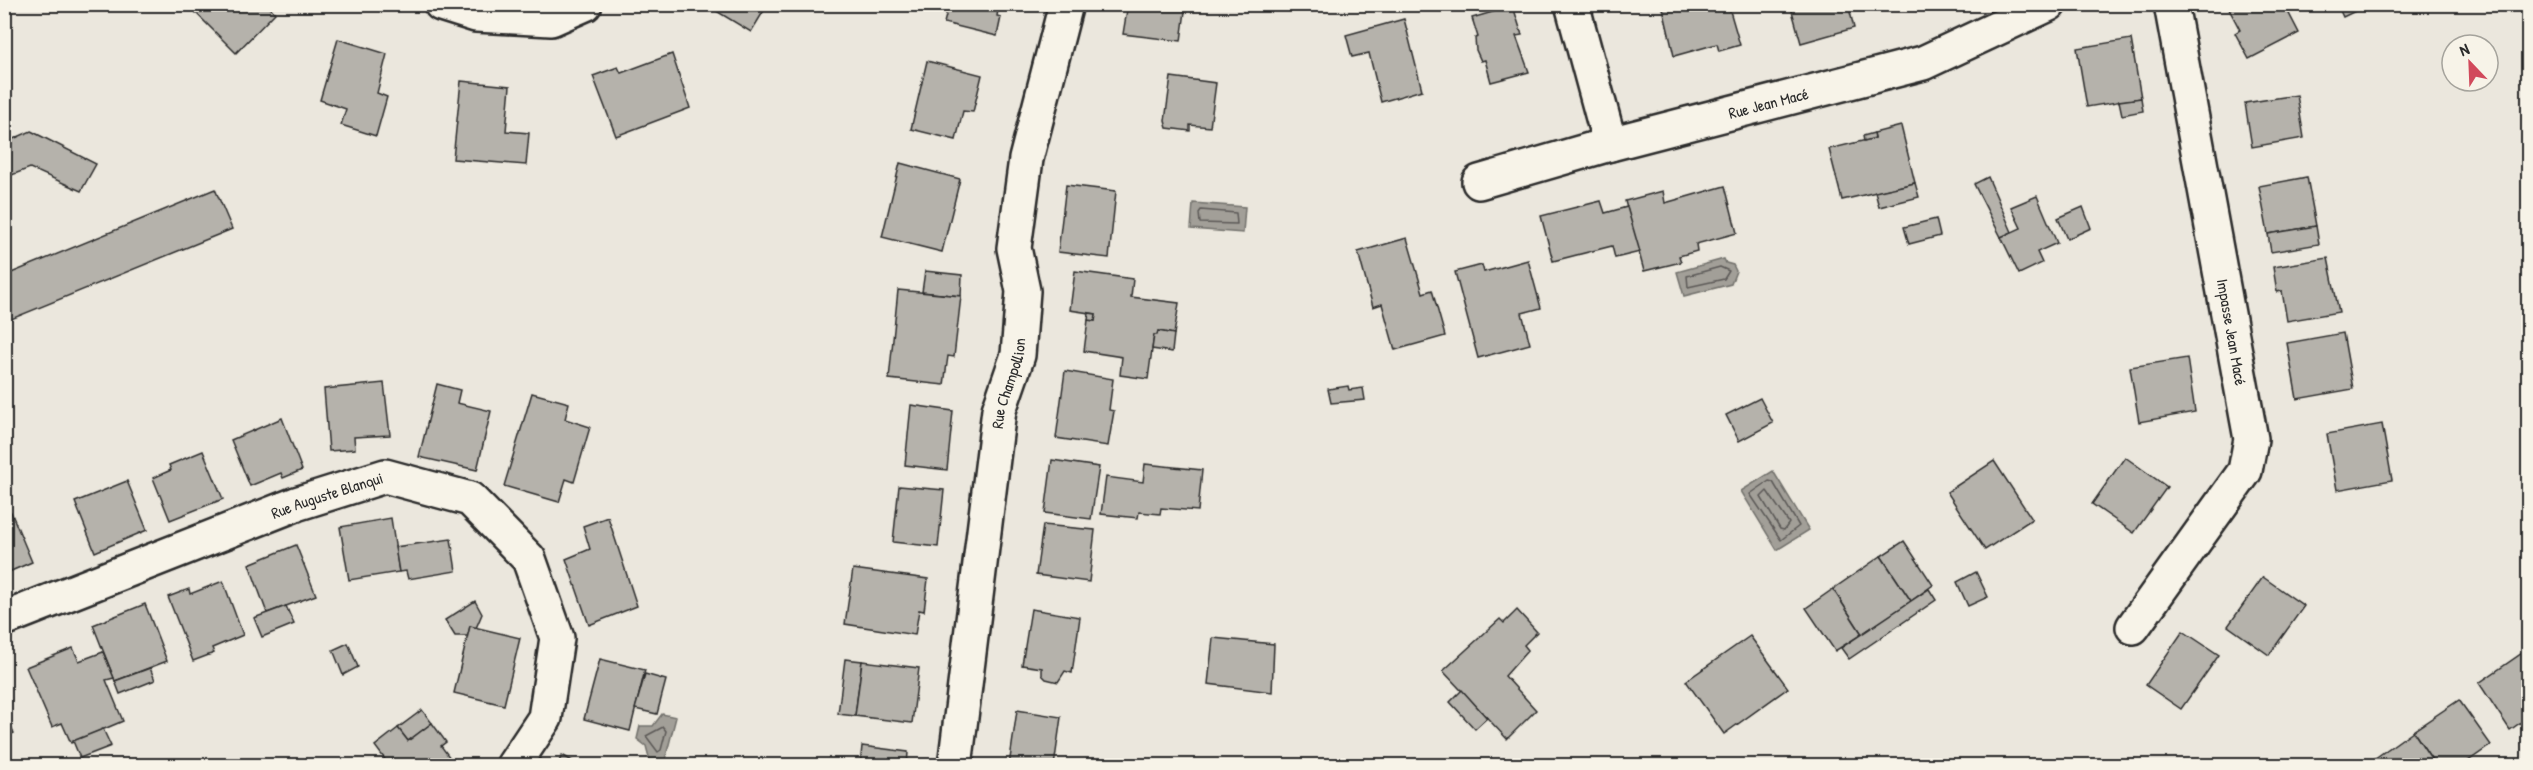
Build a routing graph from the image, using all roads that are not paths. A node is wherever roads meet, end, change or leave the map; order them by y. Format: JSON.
{"nodes":[{"id":1,"x":441,"y":4,"type":"edge"},
{"id":2,"x":585,"y":4,"type":"edge"},
{"id":3,"x":1066,"y":4,"type":"edge"},
{"id":4,"x":1572,"y":4,"type":"edge"},
{"id":5,"x":2049,"y":4,"type":"edge"},
{"id":6,"x":2171,"y":4,"type":"edge"},
{"id":7,"x":1610,"y":144,"type":"junction"},
{"id":8,"x":1479,"y":182,"type":"dead end"},
{"id":9,"x":4,"y":619,"type":"edge"},
{"id":10,"x":2133,"y":627,"type":"dead end"},
{"id":11,"x":513,"y":765,"type":"edge"},
{"id":12,"x":956,"y":765,"type":"edge"}],
"edges":[{"from":1,"to":2,"type":"street"},
{"from":3,"to":12,"type":"street","name":"Rue Champollion"},
{"from":4,"to":7,"type":"street"},
{"from":5,"to":7,"type":"street","name":"Rue Jean Macé"},
{"from":6,"to":10,"type":"street","name":"Impasse Jean Macé"},
{"from":7,"to":8,"type":"street","name":"Rue Jean Macé"},
{"from":9,"to":11,"type":"street","name":"Rue Auguste Blanqui"}]}
